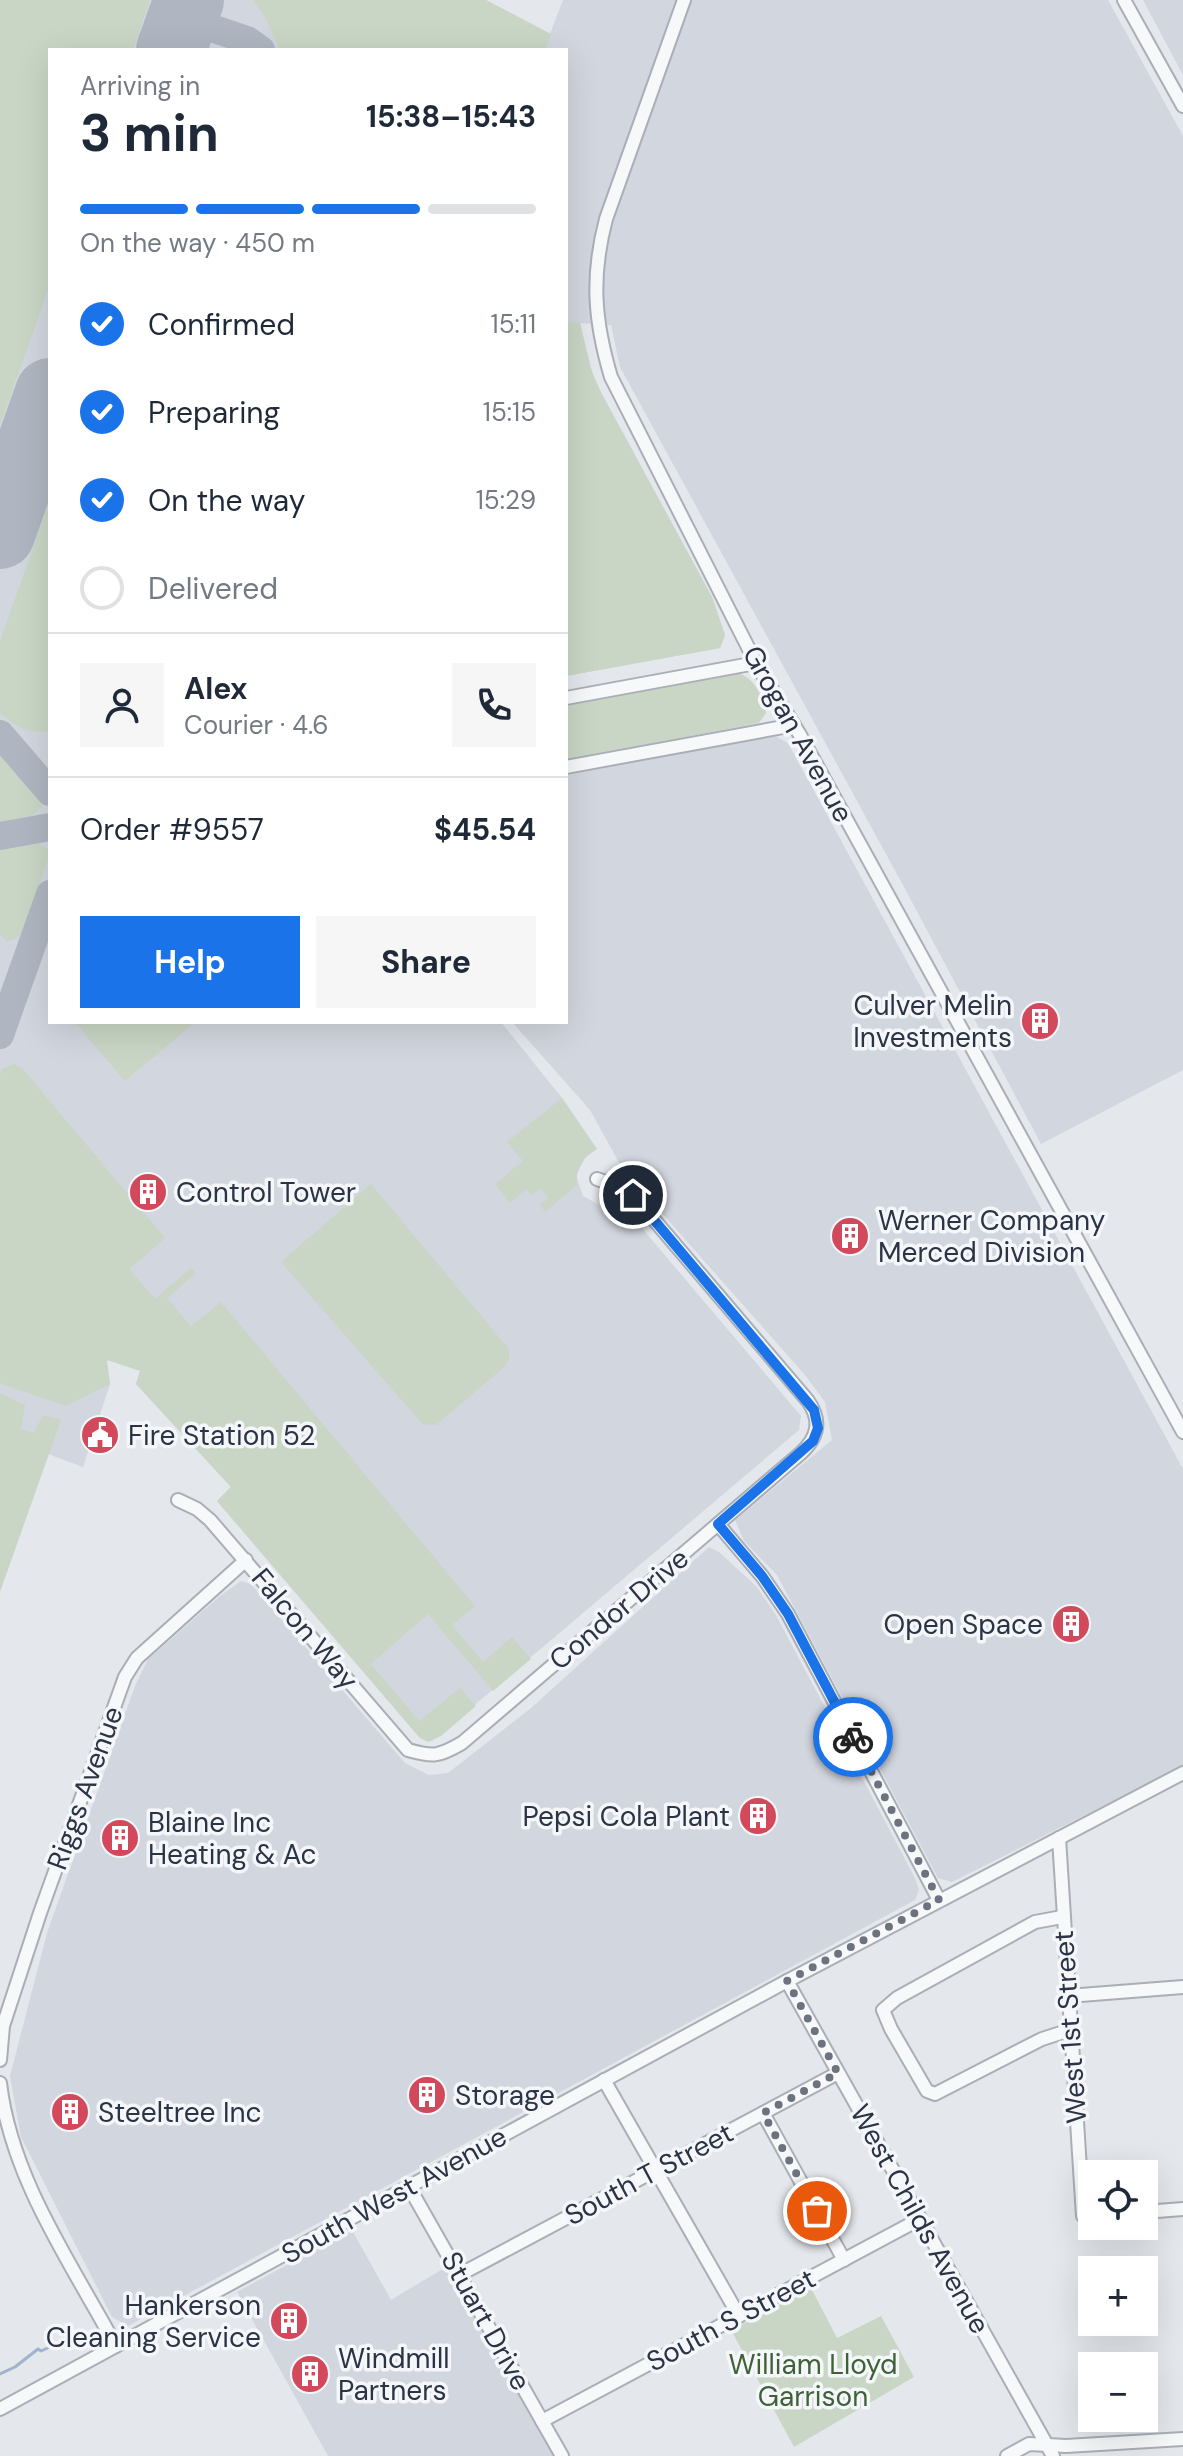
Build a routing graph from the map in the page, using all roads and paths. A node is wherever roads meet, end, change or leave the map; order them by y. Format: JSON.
{"nodes":[{"id":1,"x":684,"y":0,"type":"edge"},
{"id":2,"x":1124,"y":0,"type":"edge"},
{"id":3,"x":1183,"y":106,"type":"edge"},
{"id":4,"x":756,"y":663,"type":"junction"},
{"id":5,"x":568,"y":698,"type":"edge"},
{"id":6,"x":794,"y":725,"type":"junction"},
{"id":7,"x":568,"y":767,"type":"edge"},
{"id":8,"x":597,"y":1179,"type":"dead end"},
{"id":9,"x":1183,"y":1432,"type":"edge"},
{"id":10,"x":178,"y":1500,"type":"dead end"},
{"id":11,"x":718,"y":1524,"type":"junction"},
{"id":12,"x":246,"y":1560,"type":"junction"},
{"id":13,"x":431,"y":1757,"type":"joint"},
{"id":14,"x":1183,"y":1773,"type":"edge"},
{"id":15,"x":1059,"y":1838,"type":"junction"},
{"id":16,"x":939,"y":1900,"type":"junction"},
{"id":17,"x":1062,"y":1917,"type":"junction"},
{"id":18,"x":787,"y":1981,"type":"junction"},
{"id":19,"x":1183,"y":1987,"type":"edge"},
{"id":20,"x":1068,"y":1996,"type":"junction"},
{"id":21,"x":1070,"y":2030,"type":"junction"},
{"id":22,"x":0,"y":2060,"type":"edge"},
{"id":23,"x":838,"y":2073,"type":"junction"},
{"id":24,"x":604,"y":2080,"type":"junction"},
{"id":25,"x":0,"y":2083,"type":"edge"},
{"id":26,"x":763,"y":2113,"type":"junction"},
{"id":27,"x":1083,"y":2160,"type":"edge"},
{"id":28,"x":655,"y":2170,"type":"junction"},
{"id":29,"x":409,"y":2187,"type":"junction"},
{"id":30,"x":1183,"y":2209,"type":"edge"},
{"id":31,"x":1158,"y":2211,"type":"edge"},
{"id":32,"x":920,"y":2219,"type":"junction"},
{"id":33,"x":844,"y":2260,"type":"junction"},
{"id":34,"x":459,"y":2275,"type":"junction"},
{"id":35,"x":739,"y":2316,"type":"junction"},
{"id":36,"x":116,"y":2346,"type":"junction"},
{"id":37,"x":0,"y":2409,"type":"edge"},
{"id":38,"x":542,"y":2421,"type":"junction"},
{"id":39,"x":1183,"y":2439,"type":"edge"},
{"id":40,"x":1050,"y":2450,"type":"edge"},
{"id":41,"x":562,"y":2456,"type":"edge"},
{"id":42,"x":1007,"y":2456,"type":"edge"}],
"edges":[{"from":1,"to":4,"type":"street","name":"Grogan Avenue"},
{"from":2,"to":3,"type":"street"},
{"from":4,"to":5,"type":"street"},
{"from":4,"to":6,"type":"street","name":"Grogan Avenue"},
{"from":6,"to":7,"type":"street"},
{"from":6,"to":9,"type":"street","name":"Grogan Avenue"},
{"from":8,"to":11,"type":"street","name":"Condor Drive"},
{"from":10,"to":12,"type":"street","name":"Falcon Way"},
{"from":11,"to":13,"type":"street","name":"Condor Drive"},
{"from":11,"to":16,"type":"street"},
{"from":12,"to":13,"type":"street","name":"Falcon Way"},
{"from":12,"to":22,"type":"street","name":"Riggs Avenue"},
{"from":14,"to":15,"type":"street","name":"South West Avenue"},
{"from":15,"to":16,"type":"street","name":"South West Avenue"},
{"from":15,"to":17,"type":"street","name":"West 1st Street"},
{"from":16,"to":18,"type":"street","name":"South West Avenue"},
{"from":17,"to":20,"type":"street","name":"West 1st Street"},
{"from":17,"to":21,"type":"street"},
{"from":18,"to":23,"type":"street","name":"West Childs Avenue"},
{"from":18,"to":24,"type":"street","name":"South West Avenue"},
{"from":19,"to":20,"type":"street"},
{"from":20,"to":21,"type":"street","name":"West 1st Street"},
{"from":21,"to":27,"type":"street","name":"West 1st Street"},
{"from":23,"to":26,"type":"street","name":"South T Street"},
{"from":23,"to":32,"type":"street","name":"West Childs Avenue"},
{"from":24,"to":28,"type":"street"},
{"from":24,"to":29,"type":"street","name":"South West Avenue"},
{"from":25,"to":36,"type":"street"},
{"from":26,"to":28,"type":"street","name":"South T Street"},
{"from":26,"to":33,"type":"street"},
{"from":28,"to":34,"type":"street","name":"South T Street"},
{"from":28,"to":35,"type":"street"},
{"from":29,"to":34,"type":"street","name":"Stuart Drive"},
{"from":29,"to":36,"type":"street","name":"South West Avenue"},
{"from":30,"to":31,"type":"street"},
{"from":32,"to":33,"type":"street","name":"South S Street"},
{"from":32,"to":40,"type":"street","name":"West Childs Avenue"},
{"from":33,"to":35,"type":"street","name":"South S Street"},
{"from":34,"to":38,"type":"street","name":"Stuart Drive"},
{"from":35,"to":38,"type":"street","name":"South S Street"},
{"from":36,"to":37,"type":"street","name":"South West Avenue"},
{"from":38,"to":41,"type":"street","name":"Stuart Drive"},
{"from":39,"to":40,"type":"street"},
{"from":40,"to":42,"type":"street"}]}
